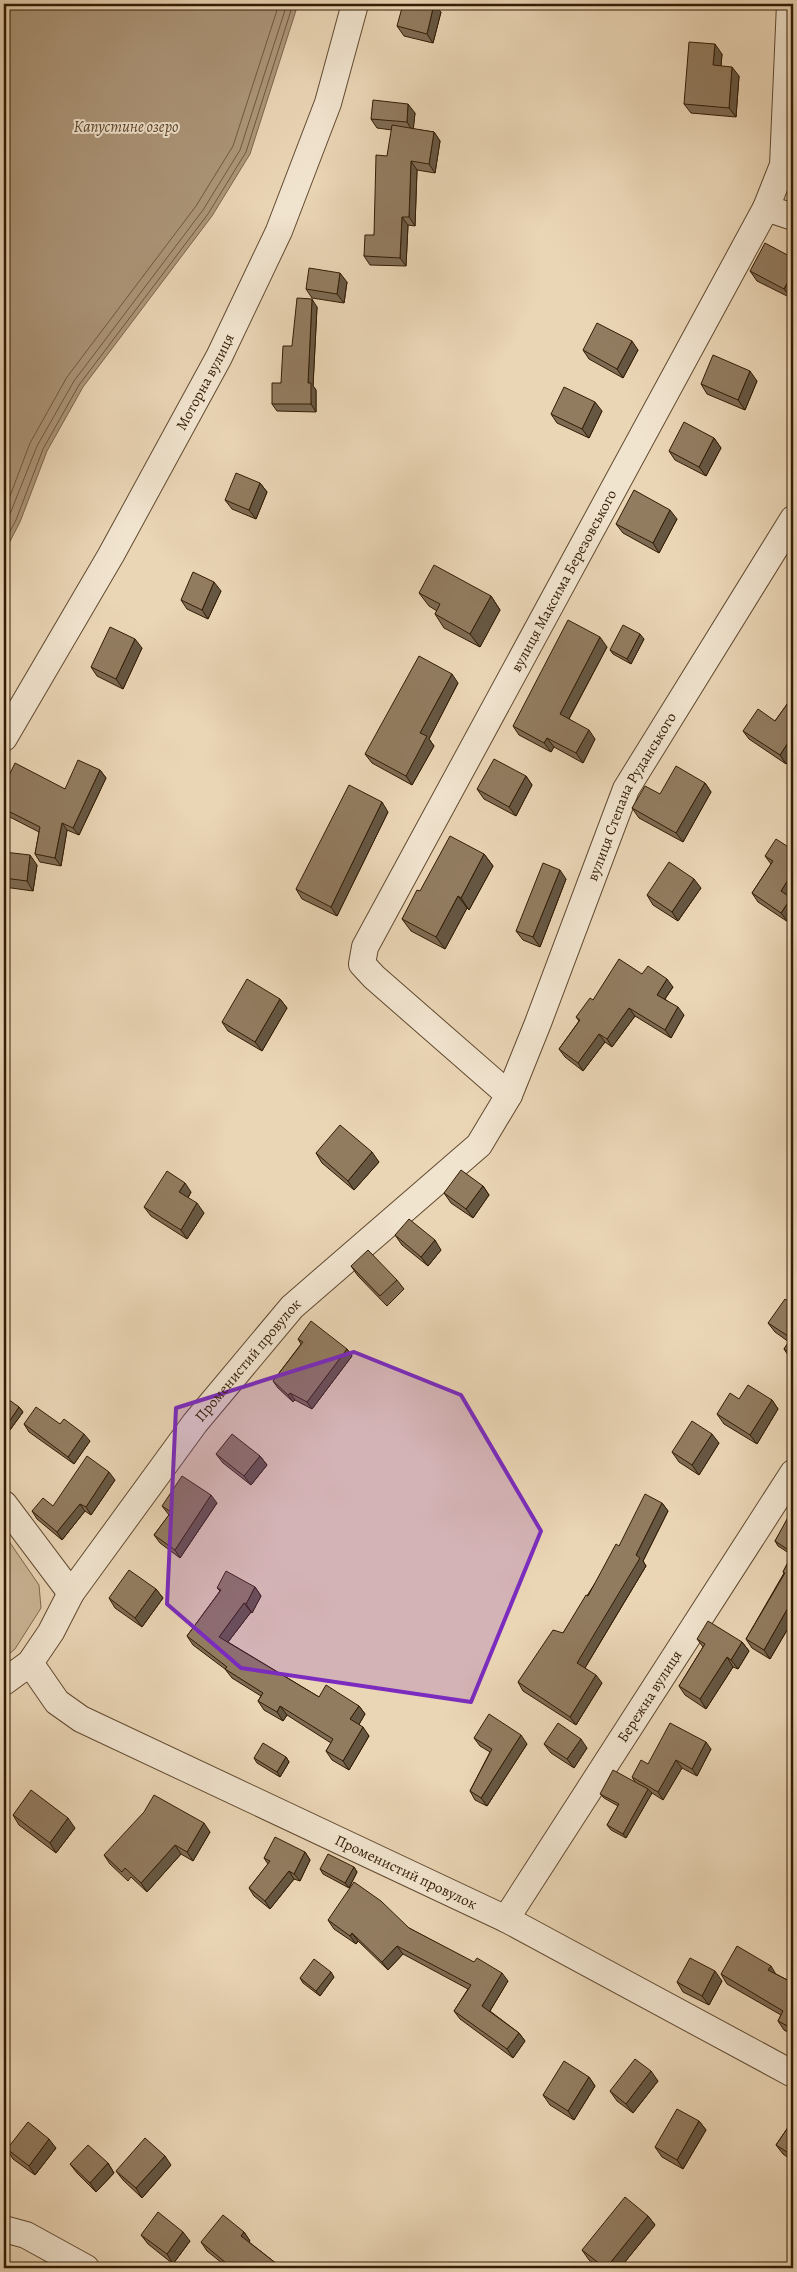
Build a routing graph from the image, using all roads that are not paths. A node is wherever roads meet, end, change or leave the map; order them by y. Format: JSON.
{"nodes":[{"id":1,"x":355,"y":4,"type":"edge"},
{"id":2,"x":790,"y":4,"type":"edge"},
{"id":3,"x":766,"y":208,"type":"junction"},
{"id":4,"x":793,"y":217,"type":"edge"},
{"id":5,"x":793,"y":519,"type":"edge"},
{"id":6,"x":4,"y":738,"type":"edge"},
{"id":7,"x":508,"y":1095,"type":"junction"},
{"id":8,"x":793,"y":1474,"type":"edge"},
{"id":9,"x":4,"y":1504,"type":"edge"},
{"id":10,"x":71,"y":1593,"type":"junction"},
{"id":11,"x":30,"y":1663,"type":"junction"},
{"id":12,"x":4,"y":1682,"type":"edge"},
{"id":13,"x":506,"y":1919,"type":"junction"},
{"id":14,"x":793,"y":2074,"type":"edge"},
{"id":15,"x":4,"y":2229,"type":"edge"},
{"id":16,"x":86,"y":2268,"type":"edge"}],
"edges":[{"from":1,"to":6,"type":"street","name":"Моторна вулиця"},
{"from":2,"to":3,"type":"street","name":"вулиця Максима Березовського"},
{"from":3,"to":4,"type":"street"},
{"from":3,"to":7,"type":"street","name":"вулиця Максима Березовського"},
{"from":5,"to":7,"type":"street","name":"вулиця Степана Руданського"},
{"from":7,"to":10,"type":"street","name":"Променистий провулок"},
{"from":8,"to":13,"type":"street","name":"Бережна вулиця"},
{"from":9,"to":10,"type":"street"},
{"from":10,"to":11,"type":"street","name":"Променистий провулок"},
{"from":11,"to":12,"type":"street","name":"Променистий провулок"},
{"from":11,"to":13,"type":"street","name":"Променистий провулок"},
{"from":13,"to":14,"type":"street","name":"Променистий провулок"},
{"from":15,"to":16,"type":"street"}]}
